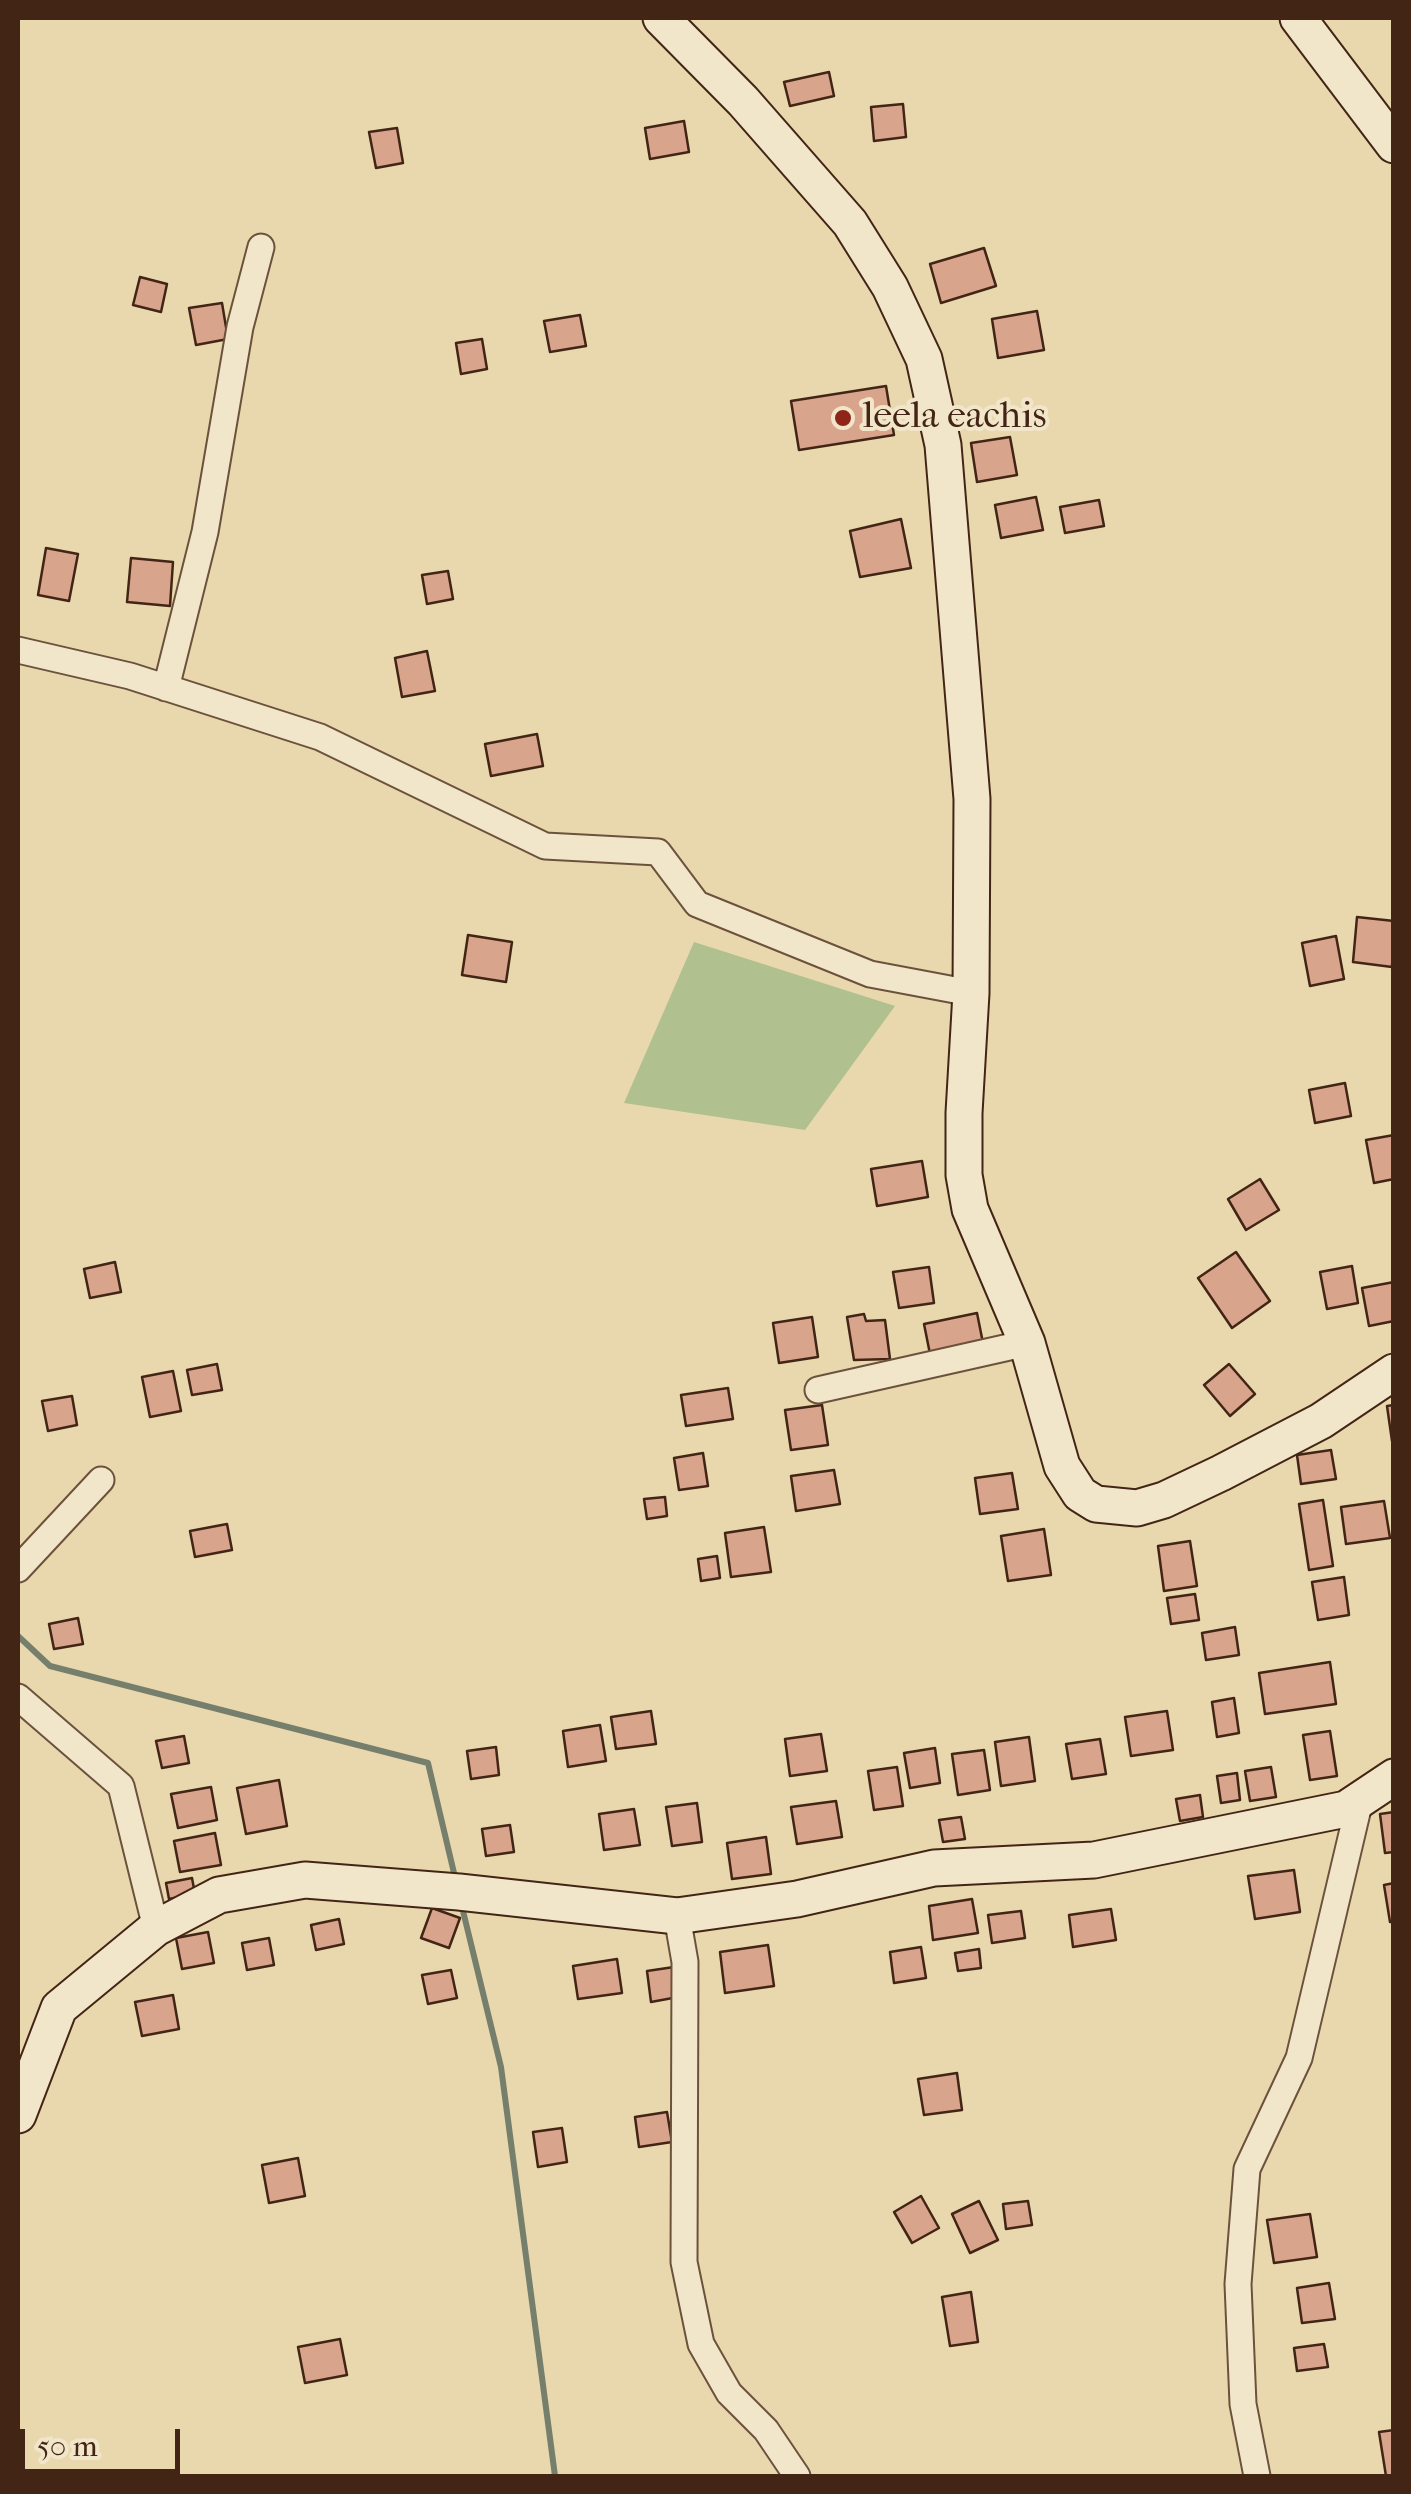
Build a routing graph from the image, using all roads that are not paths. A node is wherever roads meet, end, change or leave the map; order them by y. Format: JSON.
{"nodes":[{"id":1,"x":661,"y":18,"type":"edge"},
{"id":2,"x":1298,"y":18,"type":"edge"},
{"id":3,"x":1394,"y":145,"type":"edge"},
{"id":4,"x":261,"y":247,"type":"dead end"},
{"id":5,"x":18,"y":650,"type":"edge"},
{"id":6,"x":166,"y":688,"type":"junction"},
{"id":7,"x":971,"y":993,"type":"junction"},
{"id":8,"x":1027,"y":1343,"type":"junction"},
{"id":9,"x":1394,"y":1372,"type":"edge"},
{"id":10,"x":818,"y":1390,"type":"dead end"},
{"id":11,"x":101,"y":1480,"type":"dead end"},
{"id":12,"x":18,"y":1570,"type":"edge"},
{"id":13,"x":18,"y":1697,"type":"edge"},
{"id":14,"x":1394,"y":1777,"type":"edge"},
{"id":15,"x":1360,"y":1800,"type":"junction"},
{"id":16,"x":676,"y":1916,"type":"junction"},
{"id":17,"x":156,"y":1928,"type":"junction"},
{"id":18,"x":18,"y":2115,"type":"edge"},
{"id":19,"x":798,"y":2476,"type":"edge"},
{"id":20,"x":1257,"y":2476,"type":"edge"}],
"edges":[{"from":1,"to":7,"type":"street"},
{"from":2,"to":3,"type":"street"},
{"from":4,"to":6,"type":"street"},
{"from":5,"to":6,"type":"street"},
{"from":6,"to":7,"type":"street"},
{"from":7,"to":8,"type":"street"},
{"from":8,"to":9,"type":"street"},
{"from":8,"to":10,"type":"street"},
{"from":11,"to":12,"type":"street"},
{"from":13,"to":17,"type":"street"},
{"from":14,"to":15,"type":"street"},
{"from":15,"to":16,"type":"street"},
{"from":15,"to":20,"type":"street"},
{"from":16,"to":17,"type":"street"},
{"from":16,"to":19,"type":"street"},
{"from":17,"to":18,"type":"street"}]}
